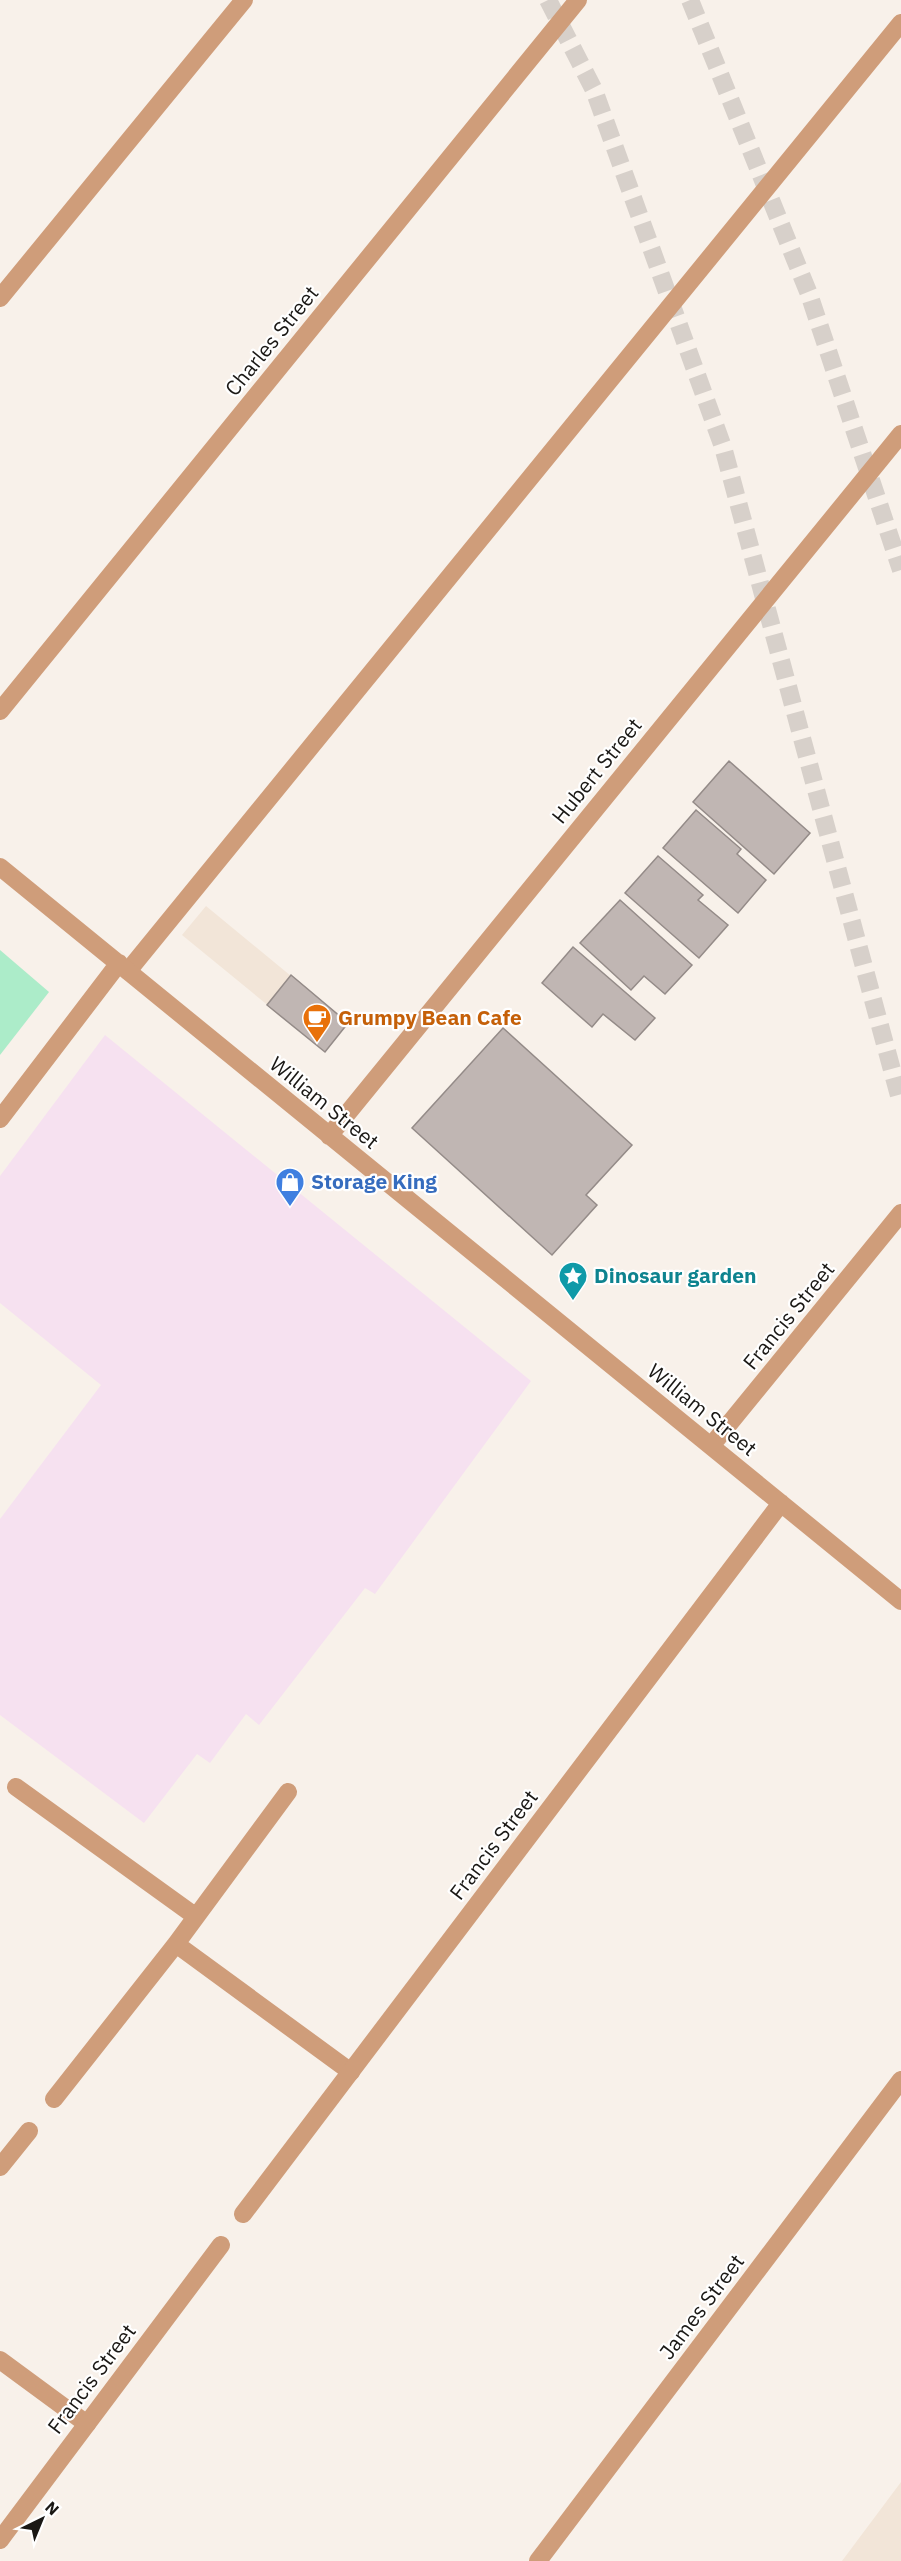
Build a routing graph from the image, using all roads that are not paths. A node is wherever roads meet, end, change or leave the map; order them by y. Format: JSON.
{"nodes":[{"id":1,"x":243,"y":0,"type":"edge"},
{"id":2,"x":578,"y":0,"type":"edge"},
{"id":3,"x":901,"y":23,"type":"edge"},
{"id":4,"x":0,"y":298,"type":"edge"},
{"id":5,"x":901,"y":434,"type":"edge"},
{"id":6,"x":0,"y":711,"type":"edge"},
{"id":7,"x":0,"y":867,"type":"edge"},
{"id":8,"x":123,"y":967,"type":"junction"},
{"id":9,"x":0,"y":1119,"type":"edge"},
{"id":10,"x":328,"y":1136,"type":"junction"},
{"id":11,"x":901,"y":1213,"type":"edge"},
{"id":12,"x":711,"y":1446,"type":"junction"},
{"id":13,"x":781,"y":1503,"type":"junction"},
{"id":14,"x":901,"y":1600,"type":"edge"},
{"id":15,"x":16,"y":1786,"type":"dead end"},
{"id":16,"x":288,"y":1792,"type":"dead end"},
{"id":17,"x":195,"y":1916,"type":"junction"},
{"id":18,"x":176,"y":1944,"type":"junction"},
{"id":19,"x":351,"y":2072,"type":"junction"},
{"id":20,"x":901,"y":2080,"type":"edge"},
{"id":21,"x":54,"y":2099,"type":"dead end"},
{"id":22,"x":29,"y":2131,"type":"dead end"},
{"id":23,"x":0,"y":2167,"type":"edge"},
{"id":24,"x":243,"y":2214,"type":"dead end"},
{"id":25,"x":221,"y":2245,"type":"dead end"},
{"id":26,"x":0,"y":2360,"type":"edge"},
{"id":27,"x":87,"y":2424,"type":"junction"},
{"id":28,"x":0,"y":2540,"type":"edge"},
{"id":29,"x":538,"y":2561,"type":"edge"}],
"edges":[{"from":1,"to":4,"type":"street"},
{"from":2,"to":6,"type":"street","name":"Charles Street"},
{"from":3,"to":8,"type":"street"},
{"from":5,"to":10,"type":"street","name":"Hubert Street"},
{"from":7,"to":8,"type":"street","name":"William Street"},
{"from":8,"to":9,"type":"street"},
{"from":8,"to":10,"type":"street","name":"William Street"},
{"from":10,"to":12,"type":"street","name":"William Street"},
{"from":11,"to":12,"type":"street","name":"Francis Street"},
{"from":12,"to":13,"type":"street","name":"William Street"},
{"from":13,"to":14,"type":"street","name":"William Street"},
{"from":13,"to":19,"type":"street","name":"Francis Street"},
{"from":15,"to":17,"type":"street"},
{"from":16,"to":17,"type":"street"},
{"from":17,"to":18,"type":"street"},
{"from":18,"to":19,"type":"street"},
{"from":18,"to":21,"type":"street"},
{"from":19,"to":24,"type":"street","name":"Francis Street"},
{"from":20,"to":29,"type":"street","name":"James Street"},
{"from":22,"to":23,"type":"street"},
{"from":25,"to":27,"type":"street","name":"Francis Street"},
{"from":26,"to":27,"type":"street"},
{"from":27,"to":28,"type":"street","name":"Francis Street"}]}
